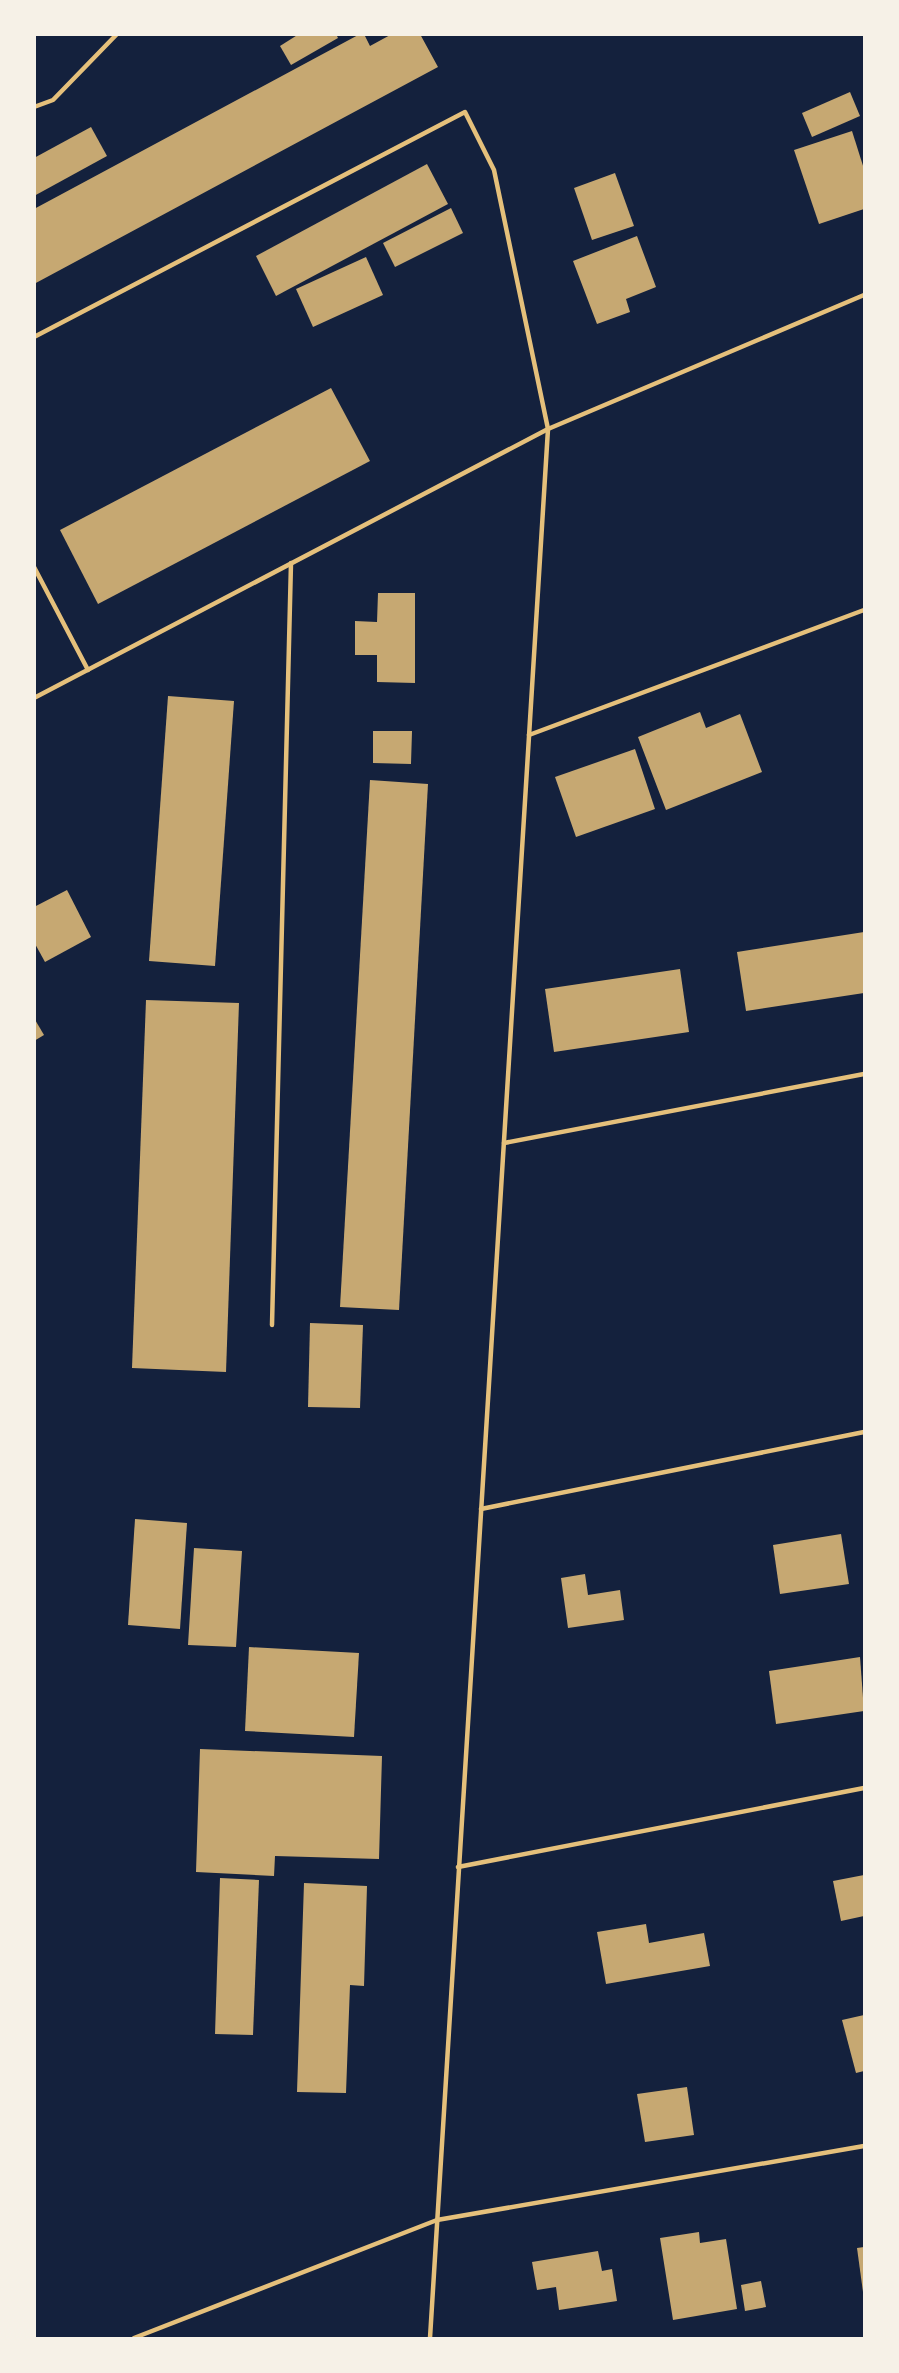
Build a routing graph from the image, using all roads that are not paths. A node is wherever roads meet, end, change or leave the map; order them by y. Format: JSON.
{"nodes":[{"id":1,"x":117,"y":34,"type":"edge"},
{"id":2,"x":34,"y":107,"type":"edge"},
{"id":3,"x":864,"y":295,"type":"edge"},
{"id":4,"x":34,"y":336,"type":"edge"},
{"id":5,"x":548,"y":429,"type":"junction"},
{"id":6,"x":291,"y":563,"type":"junction"},
{"id":7,"x":34,"y":567,"type":"edge"},
{"id":8,"x":864,"y":610,"type":"edge"},
{"id":9,"x":88,"y":670,"type":"junction"},
{"id":10,"x":34,"y":698,"type":"edge"},
{"id":11,"x":529,"y":735,"type":"junction"},
{"id":12,"x":864,"y":1074,"type":"edge"},
{"id":13,"x":504,"y":1143,"type":"junction"},
{"id":14,"x":272,"y":1324,"type":"dead end"},
{"id":15,"x":864,"y":1432,"type":"edge"},
{"id":16,"x":481,"y":1509,"type":"junction"},
{"id":17,"x":864,"y":1788,"type":"edge"},
{"id":18,"x":459,"y":1867,"type":"junction"},
{"id":19,"x":864,"y":2146,"type":"edge"},
{"id":20,"x":437,"y":2220,"type":"junction"},
{"id":21,"x":144,"y":2336,"type":"edge"},
{"id":22,"x":134,"y":2338,"type":"edge"},
{"id":23,"x":430,"y":2338,"type":"edge"}],
"edges":[{"from":1,"to":2,"type":"lane"},
{"from":3,"to":5,"type":"lane"},
{"from":4,"to":5,"type":"lane"},
{"from":5,"to":6,"type":"lane"},
{"from":5,"to":11,"type":"lane"},
{"from":6,"to":9,"type":"lane"},
{"from":6,"to":14,"type":"lane"},
{"from":7,"to":9,"type":"lane"},
{"from":8,"to":11,"type":"lane"},
{"from":9,"to":10,"type":"lane"},
{"from":11,"to":13,"type":"lane"},
{"from":12,"to":13,"type":"lane"},
{"from":13,"to":16,"type":"lane"},
{"from":15,"to":16,"type":"lane"},
{"from":16,"to":18,"type":"lane"},
{"from":17,"to":18,"type":"lane"},
{"from":18,"to":20,"type":"lane"},
{"from":19,"to":20,"type":"lane"},
{"from":20,"to":21,"type":"lane"},
{"from":20,"to":23,"type":"lane"},
{"from":21,"to":22,"type":"lane"}]}
